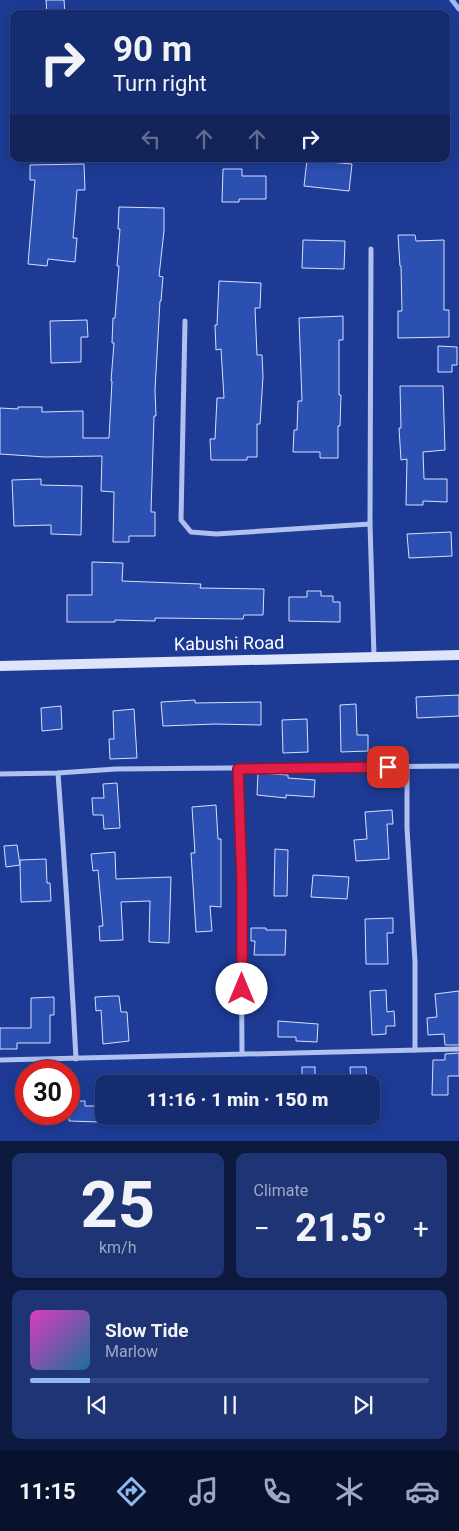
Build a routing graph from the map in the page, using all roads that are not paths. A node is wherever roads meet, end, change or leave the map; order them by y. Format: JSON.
{"nodes":[{"id":1,"x":371,"y":249,"type":"dead end"},
{"id":2,"x":185,"y":321,"type":"dead end"},
{"id":3,"x":370,"y":524,"type":"junction"},
{"id":4,"x":459,"y":655,"type":"edge"},
{"id":5,"x":374,"y":656,"type":"junction"},
{"id":6,"x":0,"y":666,"type":"edge"},
{"id":7,"x":459,"y":766,"type":"edge"},
{"id":8,"x":407,"y":767,"type":"junction"},
{"id":9,"x":238,"y":769,"type":"junction"},
{"id":10,"x":58,"y":773,"type":"junction"},
{"id":11,"x":0,"y":774,"type":"edge"},
{"id":12,"x":414,"y":1050,"type":"junction"},
{"id":13,"x":459,"y":1050,"type":"edge"},
{"id":14,"x":242,"y":1054,"type":"junction"},
{"id":15,"x":76,"y":1059,"type":"junction"},
{"id":16,"x":0,"y":1060,"type":"edge"}],
"edges":[{"from":1,"to":3,"type":"street"},
{"from":2,"to":3,"type":"street"},
{"from":3,"to":5,"type":"street"},
{"from":4,"to":5,"type":"main road","name":"Kabushi Road"},
{"from":5,"to":6,"type":"main road","name":"Kabushi Road"},
{"from":7,"to":8,"type":"street"},
{"from":8,"to":9,"type":"street"},
{"from":8,"to":12,"type":"street"},
{"from":9,"to":10,"type":"street"},
{"from":9,"to":14,"type":"street"},
{"from":10,"to":11,"type":"street"},
{"from":10,"to":15,"type":"street"},
{"from":12,"to":13,"type":"street"},
{"from":12,"to":14,"type":"street"},
{"from":14,"to":15,"type":"street"},
{"from":15,"to":16,"type":"street"}]}
